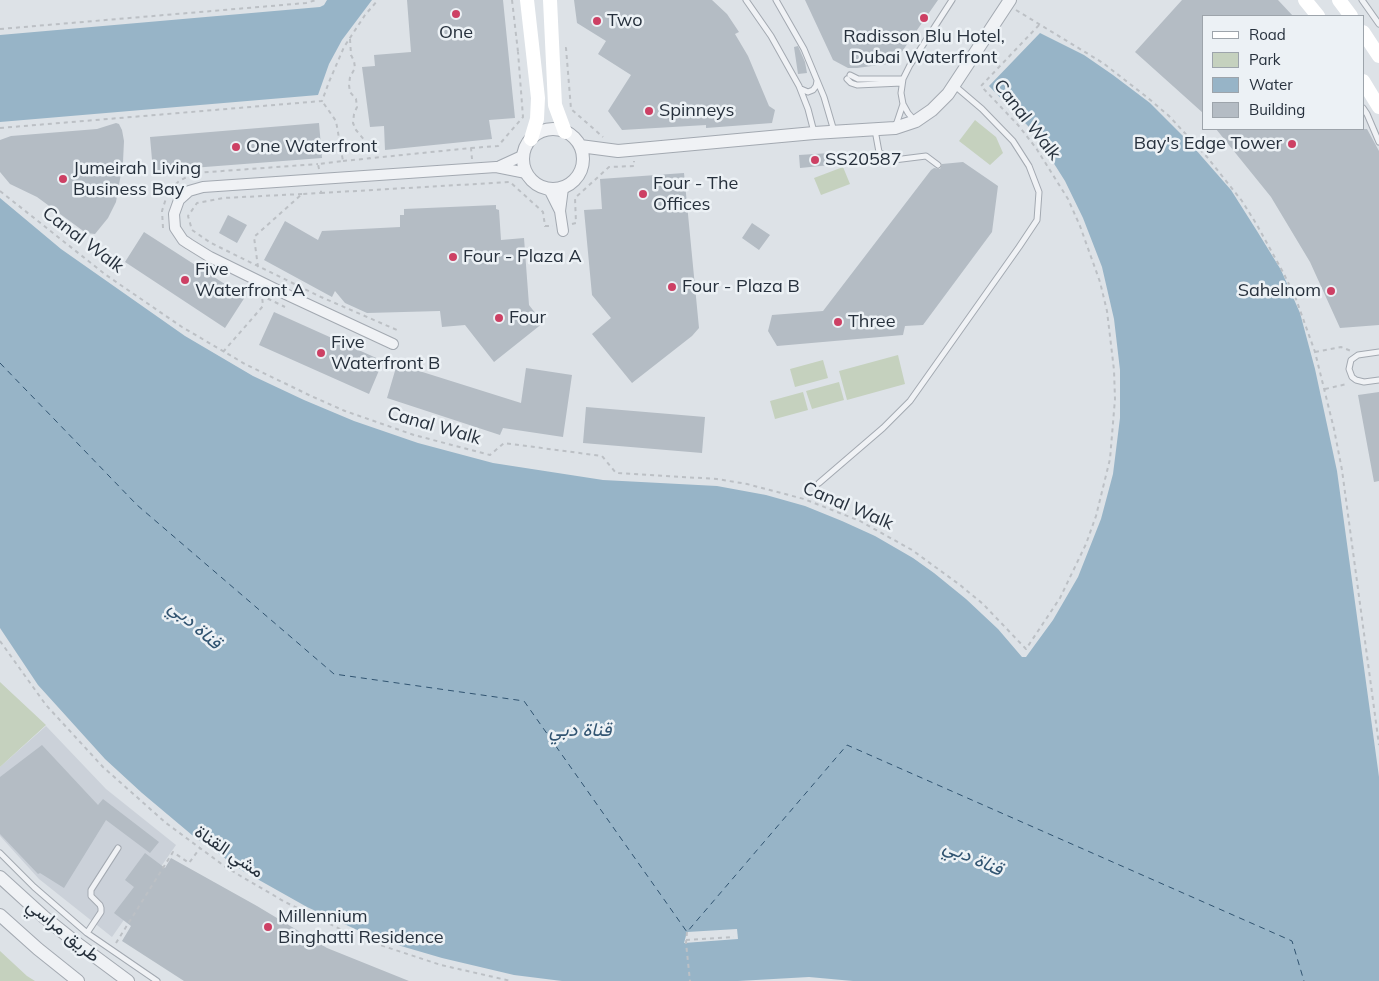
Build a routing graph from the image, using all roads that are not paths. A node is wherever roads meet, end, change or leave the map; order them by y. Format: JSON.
{"nodes":[{"id":1,"x":527,"y":0,"type":"edge"},
{"id":2,"x":550,"y":0,"type":"edge"},
{"id":3,"x":746,"y":0,"type":"edge"},
{"id":4,"x":776,"y":0,"type":"edge"},
{"id":5,"x":952,"y":0,"type":"edge"},
{"id":6,"x":1304,"y":0,"type":"edge"},
{"id":7,"x":1339,"y":0,"type":"edge"},
{"id":8,"x":1362,"y":0,"type":"edge"},
{"id":9,"x":1005,"y":2,"type":"edge"},
{"id":10,"x":1317,"y":15,"type":"edge"},
{"id":11,"x":1350,"y":15,"type":"edge"},
{"id":12,"x":1379,"y":24,"type":"edge"},
{"id":13,"x":1364,"y":34,"type":"edge"},
{"id":14,"x":1379,"y":56,"type":"edge"},
{"id":15,"x":849,"y":77,"type":"dead end"},
{"id":16,"x":817,"y":80,"type":"junction"},
{"id":17,"x":902,"y":81,"type":"junction"},
{"id":18,"x":1364,"y":83,"type":"edge"},
{"id":19,"x":955,"y":85,"type":"junction"},
{"id":20,"x":798,"y":86,"type":"junction"},
{"id":21,"x":903,"y":104,"type":"junction"},
{"id":22,"x":1379,"y":107,"type":"edge"},
{"id":23,"x":1364,"y":110,"type":"edge"},
{"id":24,"x":916,"y":121,"type":"junction"},
{"id":25,"x":895,"y":128,"type":"junction"},
{"id":26,"x":875,"y":130,"type":"junction"},
{"id":27,"x":565,"y":132,"type":"junction"},
{"id":28,"x":834,"y":132,"type":"junction"},
{"id":29,"x":814,"y":133,"type":"junction"},
{"id":30,"x":531,"y":139,"type":"junction"},
{"id":31,"x":1379,"y":142,"type":"edge"},
{"id":32,"x":580,"y":146,"type":"junction"},
{"id":33,"x":618,"y":151,"type":"junction"},
{"id":34,"x":524,"y":155,"type":"junction"},
{"id":35,"x":583,"y":165,"type":"junction"},
{"id":36,"x":938,"y":165,"type":"dead end"},
{"id":37,"x":496,"y":167,"type":"junction"},
{"id":38,"x":526,"y":173,"type":"junction"},
{"id":39,"x":563,"y":188,"type":"junction"},
{"id":40,"x":549,"y":189,"type":"junction"},
{"id":41,"x":560,"y":211,"type":"junction"},
{"id":42,"x":563,"y":231,"type":"dead end"},
{"id":43,"x":393,"y":344,"type":"dead end"},
{"id":44,"x":1379,"y":352,"type":"edge"},
{"id":45,"x":1379,"y":380,"type":"edge"},
{"id":46,"x":819,"y":483,"type":"dead end"},
{"id":47,"x":118,"y":848,"type":"dead end"},
{"id":48,"x":0,"y":854,"type":"edge"},
{"id":49,"x":0,"y":877,"type":"edge"},
{"id":50,"x":0,"y":914,"type":"edge"},
{"id":51,"x":87,"y":933,"type":"junction"},
{"id":52,"x":78,"y":981,"type":"edge"},
{"id":53,"x":128,"y":981,"type":"edge"},
{"id":54,"x":157,"y":981,"type":"edge"}],
"edges":[{"from":1,"to":30,"type":"main road"},
{"from":2,"to":27,"type":"main road"},
{"from":3,"to":20,"type":"lane"},
{"from":4,"to":16,"type":"lane"},
{"from":5,"to":17,"type":"lane"},
{"from":6,"to":10,"type":"main road"},
{"from":7,"to":11,"type":"main road"},
{"from":8,"to":12,"type":"lane"},
{"from":9,"to":19,"type":"street"},
{"from":13,"to":14,"type":"main road"},
{"from":15,"to":17,"type":"lane"},
{"from":16,"to":20,"type":"lane"},
{"from":16,"to":28,"type":"lane"},
{"from":17,"to":21,"type":"lane"},
{"from":18,"to":22,"type":"main road"},
{"from":19,"to":24,"type":"street"},
{"from":19,"to":46,"type":"lane"},
{"from":20,"to":29,"type":"lane"},
{"from":21,"to":24,"type":"lane"},
{"from":21,"to":25,"type":"lane"},
{"from":23,"to":31,"type":"lane"},
{"from":24,"to":25,"type":"street"},
{"from":25,"to":26,"type":"street"},
{"from":26,"to":28,"type":"street"},
{"from":26,"to":36,"type":"lane"},
{"from":27,"to":30,"type":"street"},
{"from":27,"to":32,"type":"street"},
{"from":28,"to":29,"type":"street"},
{"from":29,"to":33,"type":"street"},
{"from":30,"to":34,"type":"street"},
{"from":32,"to":33,"type":"street"},
{"from":32,"to":35,"type":"street"},
{"from":33,"to":35,"type":"street"},
{"from":34,"to":37,"type":"street"},
{"from":34,"to":38,"type":"street"},
{"from":35,"to":39,"type":"street"},
{"from":37,"to":38,"type":"street"},
{"from":37,"to":43,"type":"street"},
{"from":38,"to":40,"type":"street"},
{"from":39,"to":40,"type":"street"},
{"from":39,"to":41,"type":"street"},
{"from":40,"to":41,"type":"street"},
{"from":41,"to":42,"type":"street"},
{"from":44,"to":45,"type":"lane"},
{"from":47,"to":51,"type":"lane"},
{"from":48,"to":51,"type":"lane"},
{"from":49,"to":53,"type":"street","name":"طريق مراسي"},
{"from":50,"to":52,"type":"street","name":"طريق مراسي"},
{"from":51,"to":54,"type":"lane"}]}
